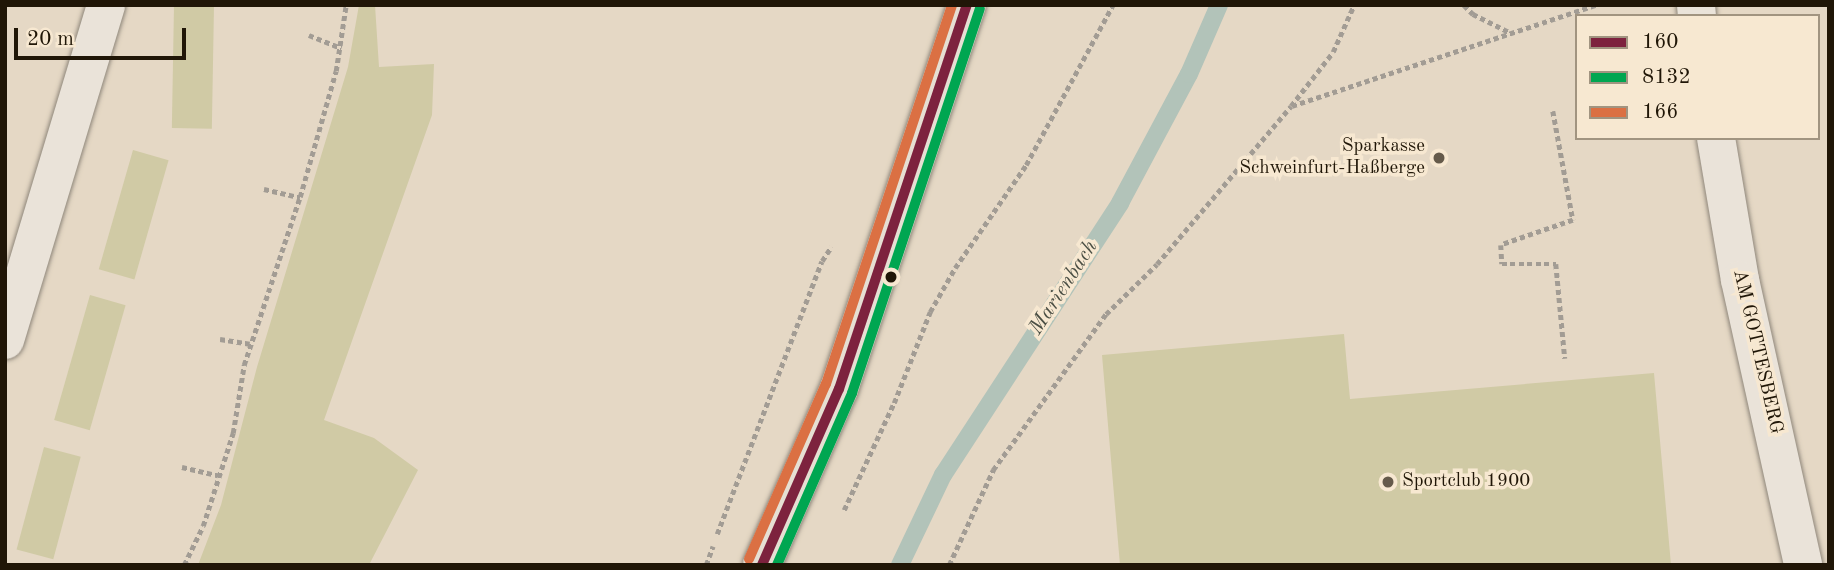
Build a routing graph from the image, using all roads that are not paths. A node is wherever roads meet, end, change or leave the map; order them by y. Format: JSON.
{"nodes":[{"id":1,"x":106,"y":5,"type":"edge"},
{"id":2,"x":967,"y":5,"type":"edge"},
{"id":3,"x":1716,"y":140,"type":"edge"},
{"id":4,"x":6,"y":332,"type":"edge"},
{"id":5,"x":762,"y":565,"type":"edge"},
{"id":6,"x":1803,"y":565,"type":"edge"}],
"edges":[{"from":1,"to":4,"type":"street"},
{"from":2,"to":5,"type":"main road"},
{"from":3,"to":6,"type":"street","name":"AM GOTTESBERG"}]}
